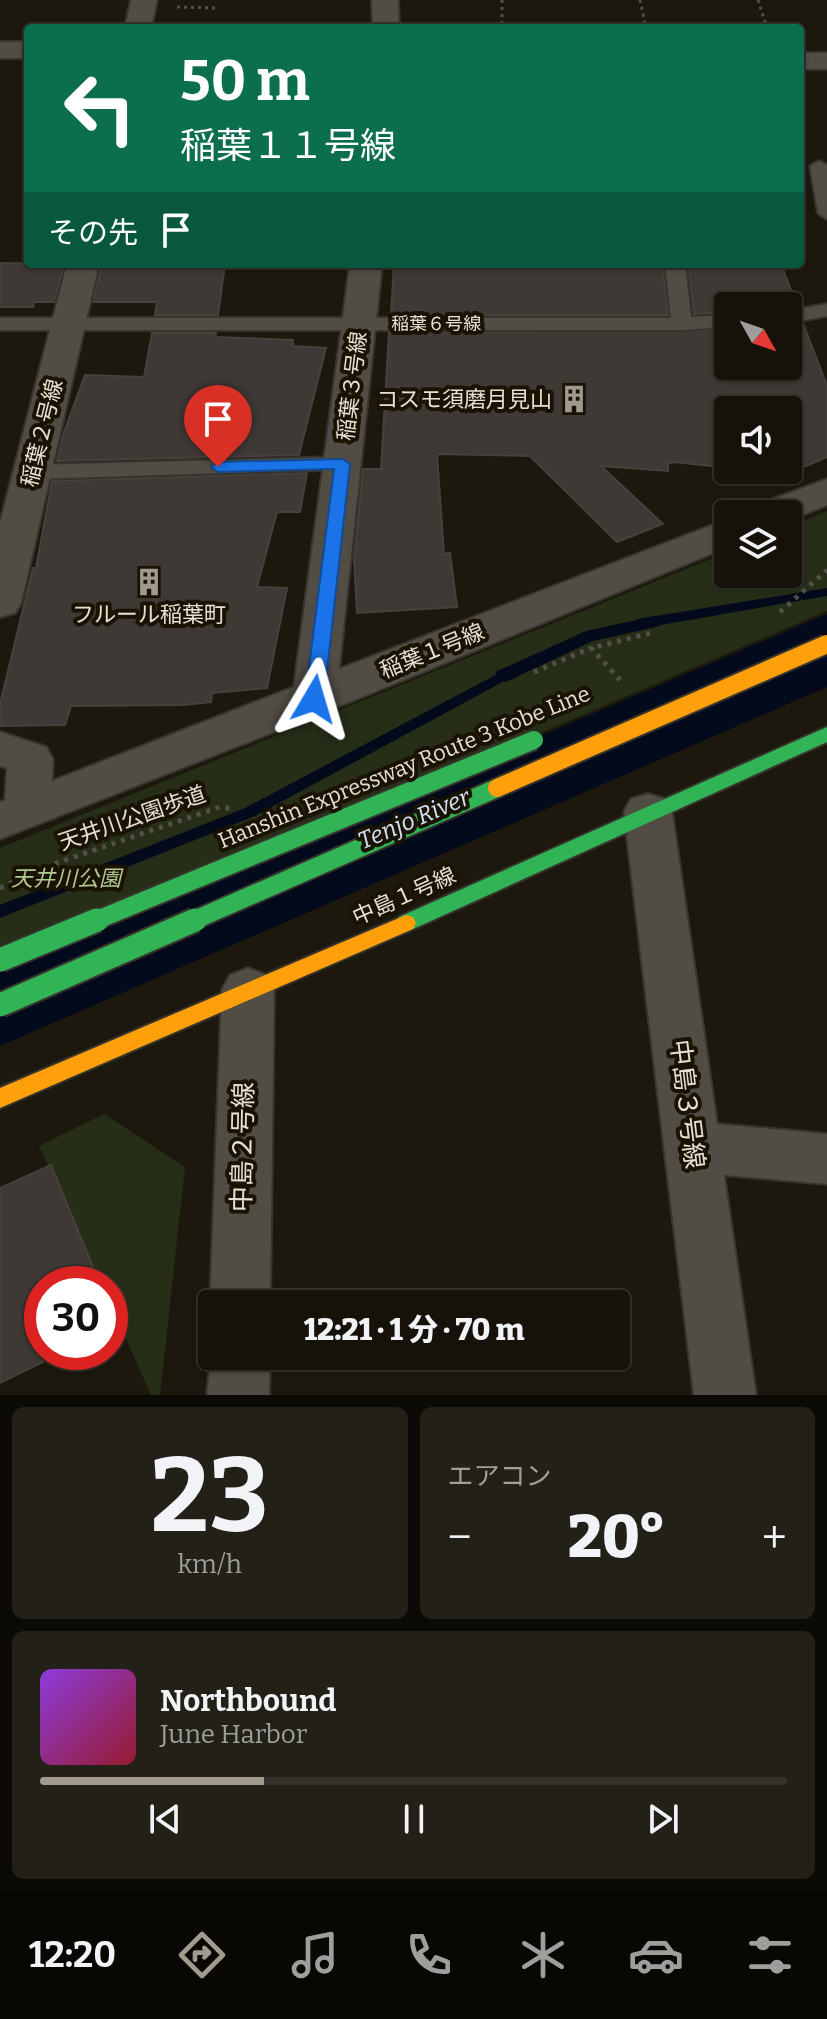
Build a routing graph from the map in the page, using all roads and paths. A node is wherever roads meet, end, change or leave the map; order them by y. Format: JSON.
{"nodes":[{"id":1,"x":144,"y":0,"type":"edge"},
{"id":2,"x":385,"y":0,"type":"edge"},
{"id":3,"x":502,"y":0,"type":"edge"},
{"id":4,"x":640,"y":0,"type":"edge"},
{"id":5,"x":758,"y":0,"type":"edge"},
{"id":6,"x":139,"y":24,"type":"edge"},
{"id":7,"x":386,"y":24,"type":"edge"},
{"id":8,"x":502,"y":24,"type":"edge"},
{"id":9,"x":645,"y":24,"type":"edge"},
{"id":10,"x":766,"y":24,"type":"edge"},
{"id":11,"x":0,"y":50,"type":"edge"},
{"id":12,"x":24,"y":50,"type":"edge"},
{"id":13,"x":804,"y":61,"type":"edge"},
{"id":14,"x":827,"y":61,"type":"edge"},
{"id":15,"x":823,"y":167,"type":"edge"},
{"id":16,"x":827,"y":213,"type":"edge"},
{"id":17,"x":82,"y":268,"type":"edge"},
{"id":18,"x":366,"y":268,"type":"edge"},
{"id":19,"x":675,"y":268,"type":"edge"},
{"id":20,"x":827,"y":310,"type":"edge"},
{"id":21,"x":802,"y":314,"type":"edge"},
{"id":22,"x":714,"y":322,"type":"edge"},
{"id":23,"x":0,"y":324,"type":"edge"},
{"id":24,"x":360,"y":324,"type":"junction"},
{"id":25,"x":682,"y":324,"type":"junction"},
{"id":26,"x":68,"y":326,"type":"junction"},
{"id":27,"x":343,"y":464,"type":"junction"},
{"id":28,"x":32,"y":472,"type":"junction"},
{"id":29,"x":827,"y":491,"type":"edge"},
{"id":30,"x":802,"y":501,"type":"edge"},
{"id":31,"x":714,"y":538,"type":"edge"},
{"id":32,"x":827,"y":570,"type":"edge"},
{"id":33,"x":0,"y":603,"type":"edge"},
{"id":34,"x":775,"y":616,"type":"dead end"},
{"id":35,"x":655,"y":632,"type":"dead end"},
{"id":36,"x":827,"y":644,"type":"edge"},
{"id":37,"x":591,"y":648,"type":"junction"},
{"id":38,"x":534,"y":672,"type":"dead end"},
{"id":39,"x":620,"y":680,"type":"dead end"},
{"id":40,"x":314,"y":699,"type":"junction"},
{"id":41,"x":546,"y":734,"type":"dead end"},
{"id":42,"x":827,"y":734,"type":"edge"},
{"id":43,"x":0,"y":749,"type":"edge"},
{"id":44,"x":232,"y":810,"type":"dead end"},
{"id":45,"x":648,"y":812,"type":"junction"},
{"id":46,"x":14,"y":816,"type":"edge"},
{"id":47,"x":0,"y":888,"type":"edge"},
{"id":48,"x":0,"y":960,"type":"edge"},
{"id":49,"x":248,"y":990,"type":"junction"},
{"id":50,"x":0,"y":1005,"type":"edge"},
{"id":51,"x":0,"y":1098,"type":"edge"},
{"id":52,"x":692,"y":1147,"type":"junction"},
{"id":53,"x":827,"y":1159,"type":"edge"},
{"id":54,"x":240,"y":1290,"type":"edge"},
{"id":55,"x":239,"y":1370,"type":"edge"},
{"id":56,"x":238,"y":1395,"type":"edge"},
{"id":57,"x":725,"y":1395,"type":"edge"}],
"edges":[{"from":1,"to":6,"type":"street"},
{"from":2,"to":7,"type":"street"},
{"from":3,"to":8,"type":"path"},
{"from":4,"to":9,"type":"path"},
{"from":5,"to":10,"type":"path"},
{"from":11,"to":12,"type":"street"},
{"from":13,"to":14,"type":"street"},
{"from":15,"to":16,"type":"lane"},
{"from":17,"to":26,"type":"street","name":"稲葉２号線"},
{"from":18,"to":24,"type":"street","name":"稲葉３号線"},
{"from":19,"to":25,"type":"lane"},
{"from":20,"to":21,"type":"lane"},
{"from":22,"to":25,"type":"lane","name":"稲葉６号線"},
{"from":23,"to":26,"type":"lane","name":"稲葉６号線"},
{"from":24,"to":25,"type":"lane","name":"稲葉６号線"},
{"from":24,"to":26,"type":"lane","name":"稲葉６号線"},
{"from":24,"to":27,"type":"street","name":"稲葉３号線"},
{"from":26,"to":28,"type":"street","name":"稲葉２号線"},
{"from":27,"to":28,"type":"lane"},
{"from":27,"to":40,"type":"street","name":"稲葉３号線"},
{"from":28,"to":33,"type":"street","name":"稲葉２号線"},
{"from":29,"to":30,"type":"street"},
{"from":31,"to":40,"type":"street","name":"稲葉１号線"},
{"from":32,"to":34,"type":"path"},
{"from":35,"to":37,"type":"path"},
{"from":36,"to":50,"type":"main road","bridge":true},
{"from":37,"to":38,"type":"path"},
{"from":37,"to":39,"type":"path"},
{"from":40,"to":46,"type":"street","name":"稲葉１号線"},
{"from":41,"to":48,"type":"main road","name":"Hanshin Expressway Route 3 Kobe Line","bridge":true},
{"from":42,"to":45,"type":"main road","name":"中島１号線"},
{"from":43,"to":46,"type":"street"},
{"from":44,"to":47,"type":"path","name":"天井川公園歩道"},
{"from":45,"to":49,"type":"main road","name":"中島１号線"},
{"from":45,"to":52,"type":"street","name":"中島３号線"},
{"from":49,"to":51,"type":"main road","name":"中島１号線"},
{"from":49,"to":54,"type":"street","name":"中島２号線"},
{"from":52,"to":53,"type":"street"},
{"from":52,"to":57,"type":"street","name":"中島３号線"},
{"from":55,"to":56,"type":"street"}]}
